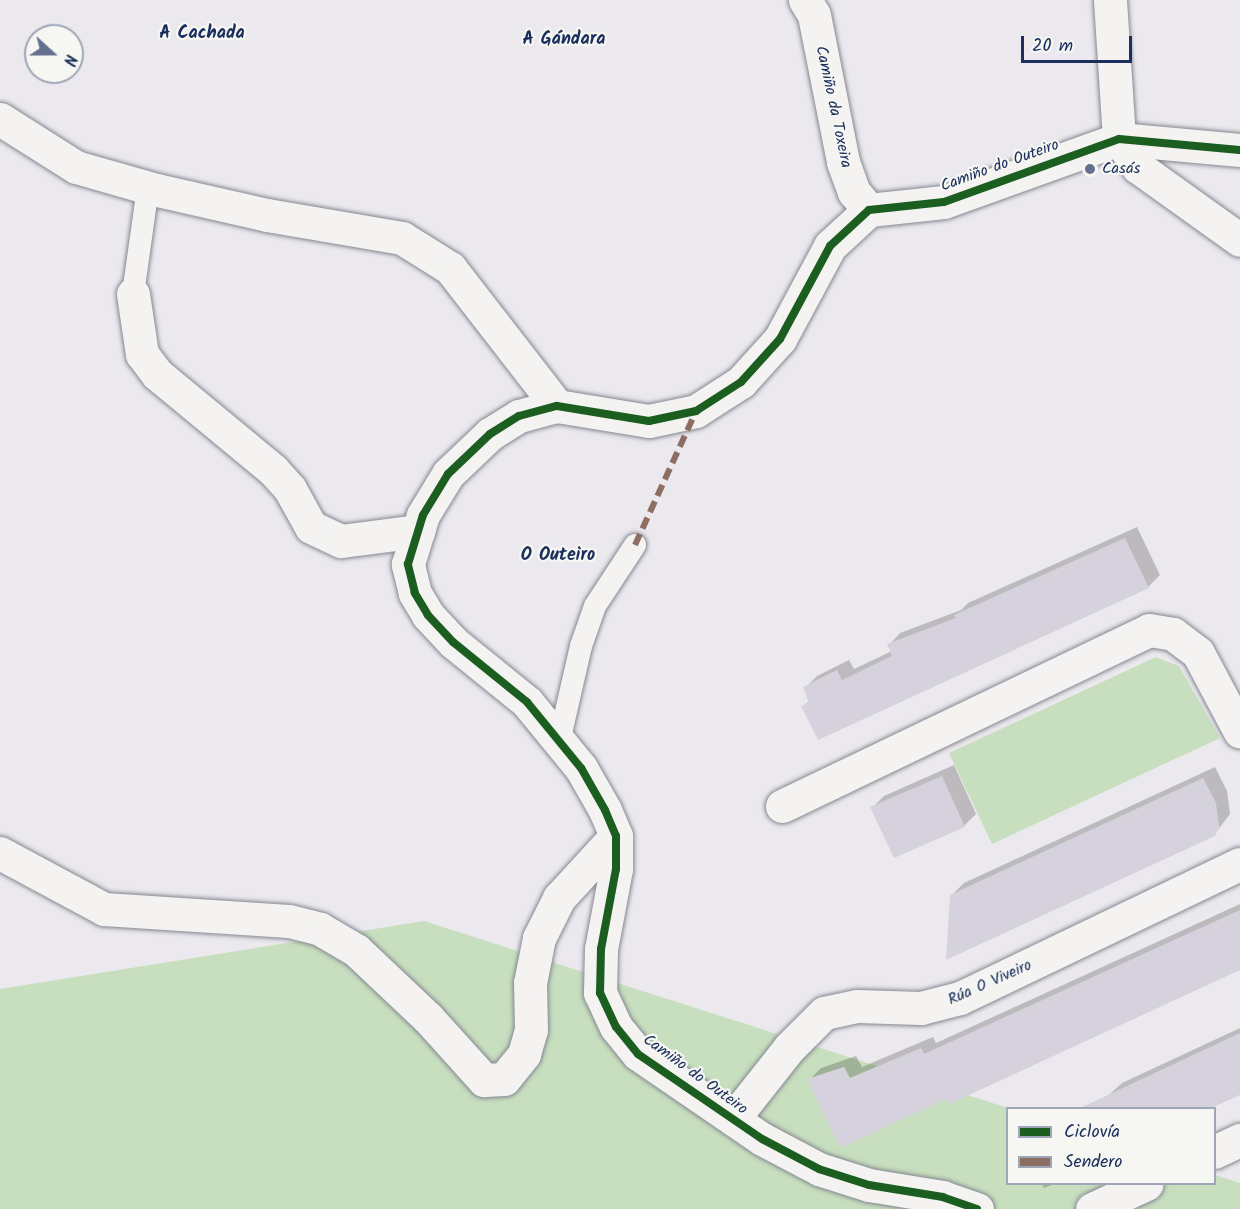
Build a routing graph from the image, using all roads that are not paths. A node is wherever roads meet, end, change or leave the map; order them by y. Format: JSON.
{"nodes":[{"id":1,"x":805,"y":0,"type":"edge"},
{"id":2,"x":1110,"y":0,"type":"edge"},
{"id":3,"x":0,"y":119,"type":"edge"},
{"id":4,"x":1119,"y":139,"type":"junction"},
{"id":5,"x":1240,"y":150,"type":"edge"},
{"id":6,"x":148,"y":188,"type":"junction"},
{"id":7,"x":869,"y":210,"type":"junction"},
{"id":8,"x":1240,"y":240,"type":"edge"},
{"id":9,"x":133,"y":294,"type":"joint"},
{"id":10,"x":557,"y":406,"type":"junction"},
{"id":11,"x":418,"y":531,"type":"junction"},
{"id":12,"x":635,"y":545,"type":"dead end"},
{"id":13,"x":1240,"y":732,"type":"edge"},
{"id":14,"x":560,"y":742,"type":"junction"},
{"id":15,"x":782,"y":806,"type":"dead end"},
{"id":16,"x":616,"y":836,"type":"junction"},
{"id":17,"x":0,"y":853,"type":"edge"},
{"id":18,"x":1240,"y":864,"type":"edge"},
{"id":19,"x":733,"y":1119,"type":"junction"},
{"id":20,"x":1240,"y":1140,"type":"edge"},
{"id":21,"x":1216,"y":1152,"type":"edge"},
{"id":22,"x":1144,"y":1185,"type":"edge"},
{"id":23,"x":977,"y":1209,"type":"edge"},
{"id":24,"x":1092,"y":1209,"type":"edge"}],
"edges":[{"from":1,"to":7,"type":"street","name":"Camiño da Toxeira"},
{"from":2,"to":4,"type":"street"},
{"from":3,"to":6,"type":"street"},
{"from":4,"to":5,"type":"street"},
{"from":4,"to":7,"type":"street","name":"Camiño do Outeiro"},
{"from":4,"to":8,"type":"street"},
{"from":6,"to":9,"type":"lane"},
{"from":6,"to":10,"type":"street"},
{"from":7,"to":10,"type":"street","name":"Camiño do Outeiro"},
{"from":9,"to":11,"type":"street"},
{"from":10,"to":11,"type":"street","name":"Camiño do Outeiro"},
{"from":11,"to":14,"type":"street","name":"Camiño do Outeiro"},
{"from":12,"to":14,"type":"lane"},
{"from":13,"to":15,"type":"street"},
{"from":14,"to":16,"type":"street","name":"Camiño do Outeiro"},
{"from":16,"to":17,"type":"street"},
{"from":16,"to":19,"type":"street","name":"Camiño do Outeiro"},
{"from":18,"to":19,"type":"street","name":"Rúa O Viveiro"},
{"from":19,"to":23,"type":"street","name":"Camiño do Outeiro"},
{"from":20,"to":21,"type":"street"},
{"from":22,"to":24,"type":"street"}]}
